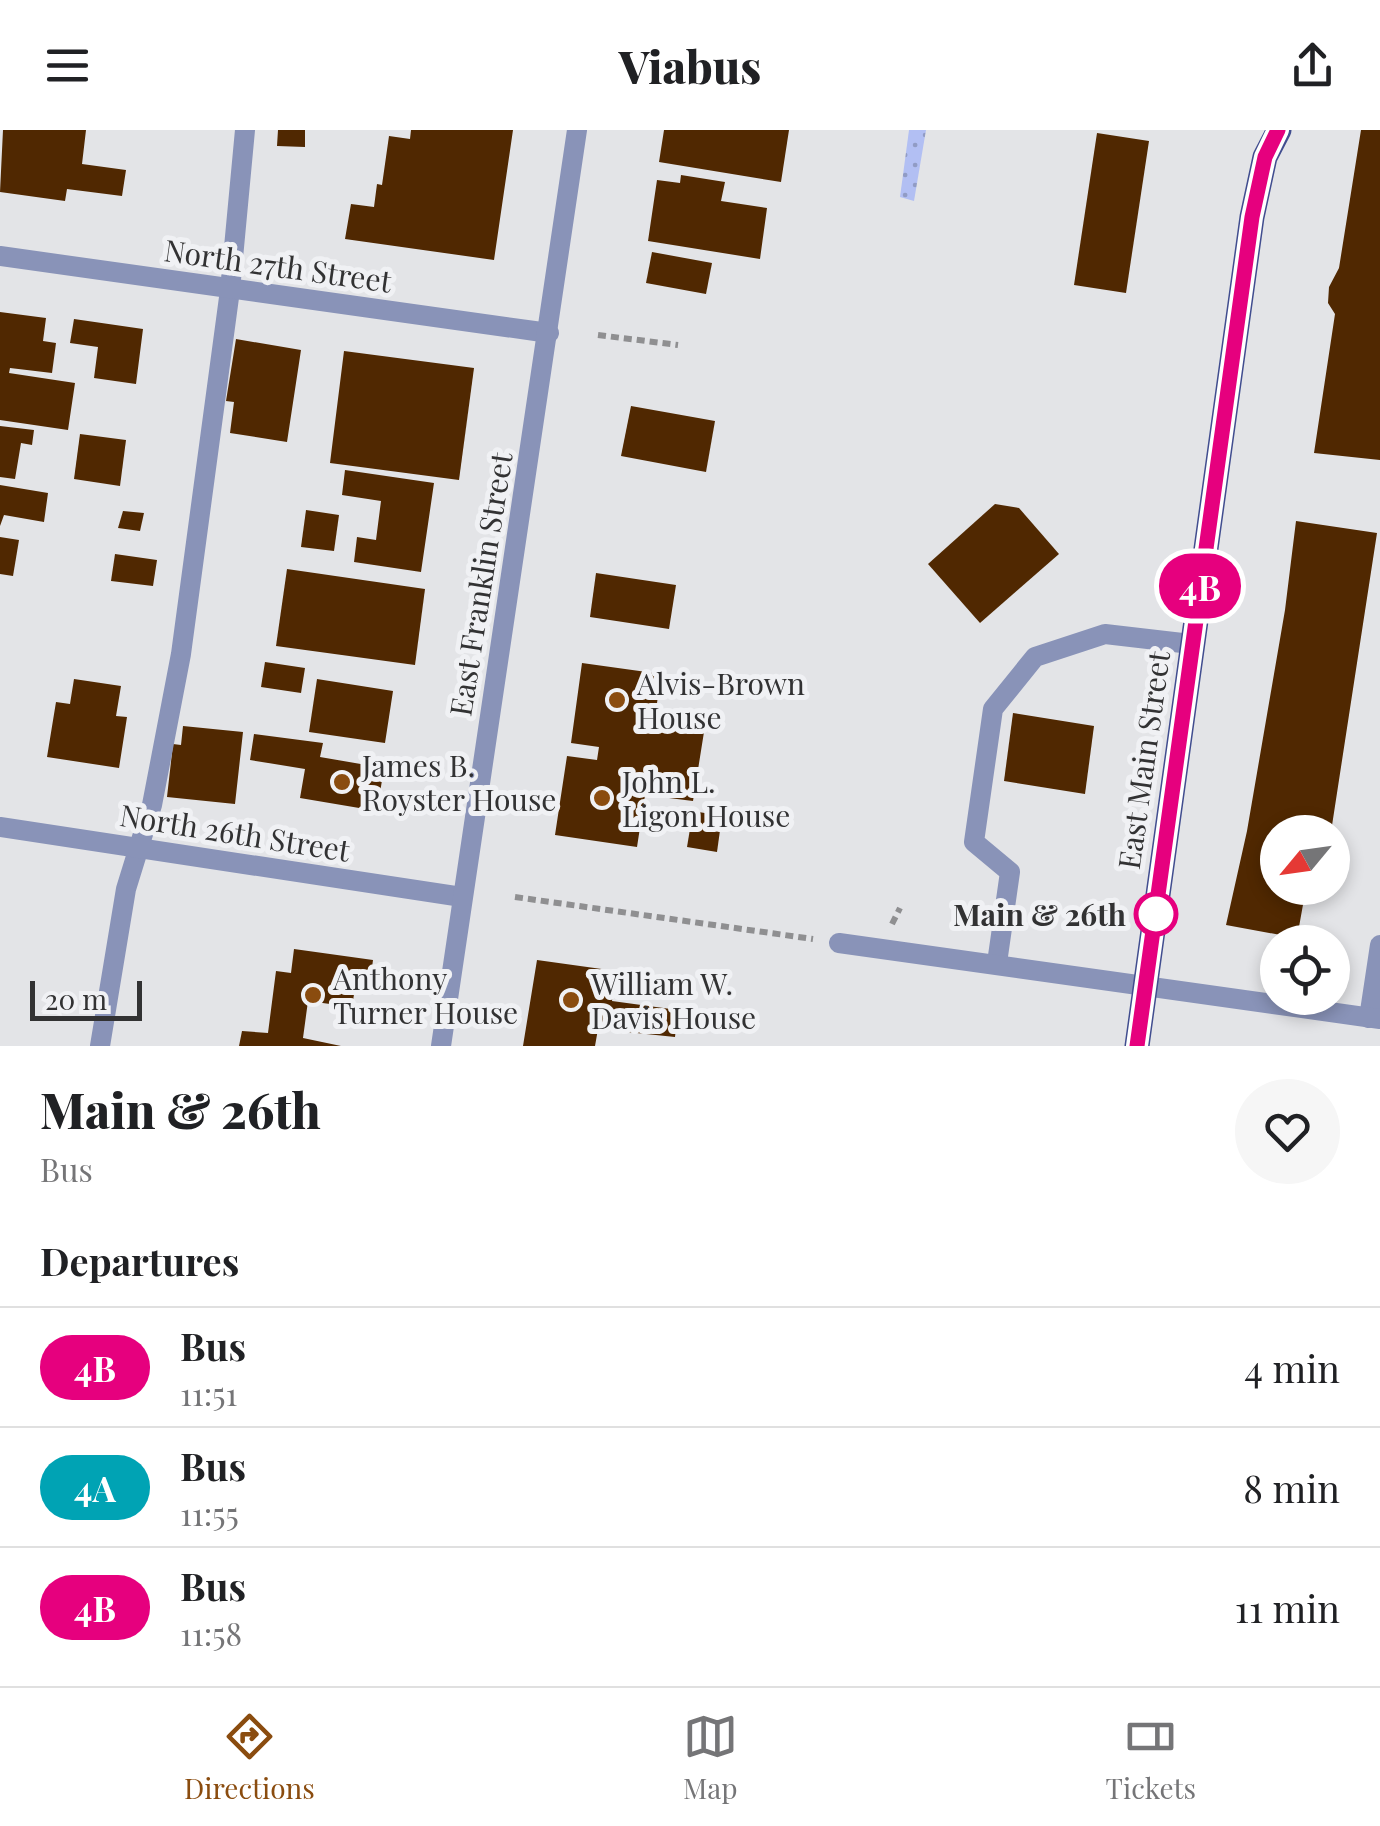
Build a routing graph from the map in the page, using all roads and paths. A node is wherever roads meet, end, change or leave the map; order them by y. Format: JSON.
{"nodes":[{"id":1,"x":245,"y":130,"type":"edge"},
{"id":2,"x":577,"y":130,"type":"edge"},
{"id":3,"x":1278,"y":130,"type":"edge"},
{"id":4,"x":0,"y":256,"type":"edge"},
{"id":5,"x":230,"y":290,"type":"junction"},
{"id":6,"x":548,"y":333,"type":"junction"},
{"id":7,"x":598,"y":335,"type":"dead end"},
{"id":8,"x":678,"y":346,"type":"dead end"},
{"id":9,"x":1191,"y":644,"type":"junction"},
{"id":10,"x":0,"y":827,"type":"edge"},
{"id":11,"x":138,"y":848,"type":"junction"},
{"id":12,"x":462,"y":897,"type":"junction"},
{"id":13,"x":515,"y":897,"type":"dead end"},
{"id":14,"x":839,"y":943,"type":"joint"},
{"id":15,"x":1380,"y":945,"type":"edge"},
{"id":16,"x":996,"y":963,"type":"junction"},
{"id":17,"x":1146,"y":986,"type":"junction"},
{"id":18,"x":1374,"y":1018,"type":"edge"},
{"id":19,"x":100,"y":1046,"type":"edge"},
{"id":20,"x":441,"y":1046,"type":"edge"},
{"id":21,"x":1137,"y":1046,"type":"edge"}],
"edges":[{"from":1,"to":5,"type":"street"},
{"from":2,"to":6,"type":"street","name":"East Franklin Street"},
{"from":3,"to":9,"type":"main road","name":"East Main Street"},
{"from":4,"to":5,"type":"street","name":"North 27th Street"},
{"from":5,"to":6,"type":"street","name":"North 27th Street"},
{"from":5,"to":11,"type":"street"},
{"from":6,"to":12,"type":"street","name":"East Franklin Street"},
{"from":7,"to":8,"type":"path"},
{"from":9,"to":16,"type":"street"},
{"from":9,"to":17,"type":"main road","name":"East Main Street"},
{"from":10,"to":11,"type":"street","name":"North 26th Street"},
{"from":11,"to":12,"type":"street","name":"North 26th Street"},
{"from":11,"to":19,"type":"street"},
{"from":12,"to":20,"type":"street","name":"East Franklin Street"},
{"from":13,"to":14,"type":"path"},
{"from":14,"to":16,"type":"street"},
{"from":15,"to":18,"type":"street"},
{"from":16,"to":17,"type":"street"},
{"from":17,"to":18,"type":"street"},
{"from":17,"to":21,"type":"main road","name":"East Main Street"}]}
